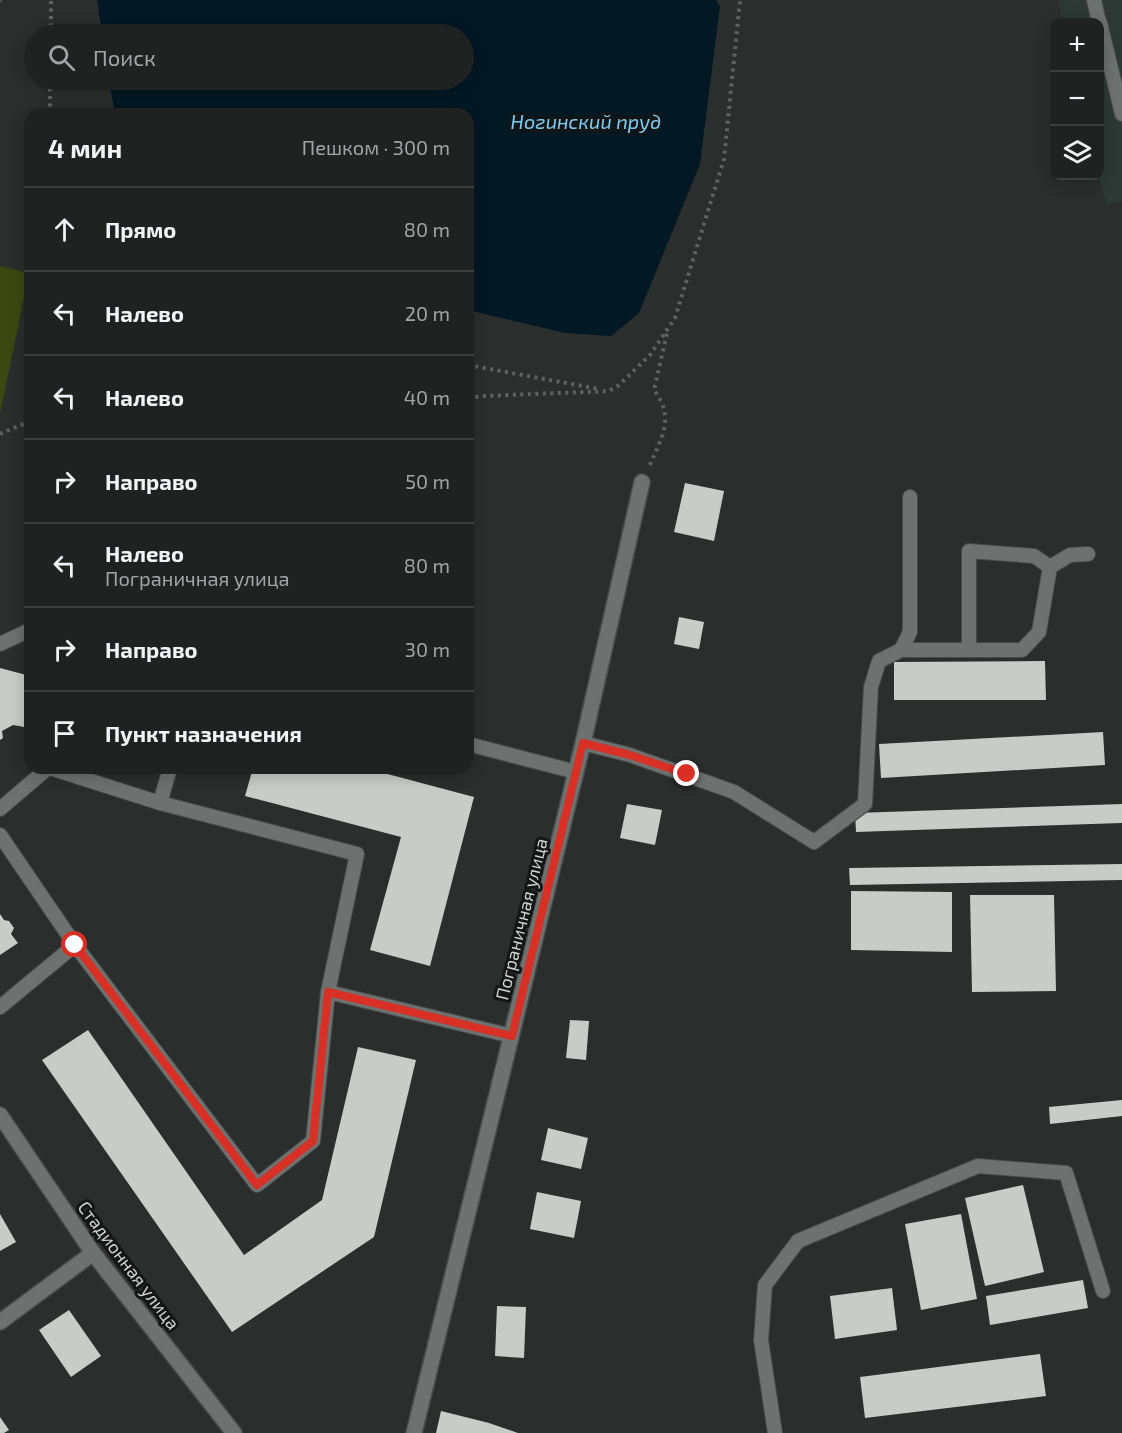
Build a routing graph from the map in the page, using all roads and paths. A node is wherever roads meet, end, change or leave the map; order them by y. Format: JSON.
{"nodes":[{"id":1,"x":51,"y":0,"type":"edge"},
{"id":2,"x":740,"y":0,"type":"edge"},
{"id":3,"x":1094,"y":0,"type":"edge"},
{"id":4,"x":1099,"y":18,"type":"edge"},
{"id":5,"x":51,"y":24,"type":"edge"},
{"id":6,"x":1104,"y":40,"type":"edge"},
{"id":7,"x":50,"y":90,"type":"edge"},
{"id":8,"x":50,"y":108,"type":"edge"},
{"id":9,"x":1122,"y":114,"type":"edge"},
{"id":10,"x":675,"y":318,"type":"junction"},
{"id":11,"x":474,"y":366,"type":"edge"},
{"id":12,"x":609,"y":390,"type":"junction"},
{"id":13,"x":474,"y":397,"type":"edge"},
{"id":14,"x":24,"y":424,"type":"edge"},
{"id":15,"x":0,"y":434,"type":"edge"},
{"id":16,"x":642,"y":482,"type":"joint"},
{"id":17,"x":909,"y":497,"type":"dead end"},
{"id":18,"x":1088,"y":554,"type":"dead end"},
{"id":19,"x":1050,"y":567,"type":"junction"},
{"id":20,"x":24,"y":633,"type":"edge"},
{"id":21,"x":0,"y":644,"type":"edge"},
{"id":22,"x":901,"y":650,"type":"junction"},
{"id":23,"x":969,"y":650,"type":"junction"},
{"id":24,"x":583,"y":743,"type":"junction"},
{"id":25,"x":474,"y":746,"type":"edge"},
{"id":26,"x":576,"y":772,"type":"junction"},
{"id":27,"x":42,"y":774,"type":"edge"},
{"id":28,"x":68,"y":774,"type":"edge"},
{"id":29,"x":168,"y":774,"type":"edge"},
{"id":30,"x":160,"y":803,"type":"junction"},
{"id":31,"x":0,"y":809,"type":"edge"},
{"id":32,"x":0,"y":835,"type":"edge"},
{"id":33,"x":75,"y":945,"type":"junction"},
{"id":34,"x":328,"y":992,"type":"junction"},
{"id":35,"x":0,"y":1007,"type":"edge"},
{"id":36,"x":512,"y":1036,"type":"junction"},
{"id":37,"x":0,"y":1115,"type":"edge"},
{"id":38,"x":93,"y":1253,"type":"junction"},
{"id":39,"x":1103,"y":1291,"type":"dead end"},
{"id":40,"x":0,"y":1322,"type":"edge"},
{"id":41,"x":234,"y":1433,"type":"edge"},
{"id":42,"x":414,"y":1433,"type":"edge"},
{"id":43,"x":775,"y":1433,"type":"edge"}],
"edges":[{"from":1,"to":5,"type":"path"},
{"from":2,"to":10,"type":"path"},
{"from":3,"to":4,"type":"lane"},
{"from":6,"to":9,"type":"lane"},
{"from":7,"to":8,"type":"path"},
{"from":10,"to":12,"type":"path"},
{"from":10,"to":16,"type":"path"},
{"from":11,"to":12,"type":"path"},
{"from":12,"to":13,"type":"path"},
{"from":14,"to":15,"type":"path"},
{"from":16,"to":24,"type":"street","name":"Пограничная улица"},
{"from":17,"to":22,"type":"lane"},
{"from":18,"to":19,"type":"lane"},
{"from":19,"to":23,"type":"lane"},
{"from":19,"to":23,"type":"lane"},
{"from":20,"to":21,"type":"lane"},
{"from":22,"to":23,"type":"lane"},
{"from":22,"to":24,"type":"lane"},
{"from":24,"to":26,"type":"street","name":"Пограничная улица"},
{"from":25,"to":26,"type":"lane"},
{"from":26,"to":36,"type":"street","name":"Пограничная улица"},
{"from":27,"to":31,"type":"lane"},
{"from":28,"to":30,"type":"lane"},
{"from":29,"to":30,"type":"lane"},
{"from":30,"to":34,"type":"lane"},
{"from":32,"to":33,"type":"lane"},
{"from":33,"to":34,"type":"lane"},
{"from":33,"to":35,"type":"lane"},
{"from":34,"to":36,"type":"lane"},
{"from":36,"to":42,"type":"street","name":"Пограничная улица"},
{"from":37,"to":38,"type":"street","name":"Стадионная улица"},
{"from":38,"to":40,"type":"street"},
{"from":38,"to":41,"type":"street","name":"Стадионная улица"},
{"from":39,"to":43,"type":"lane"}]}
